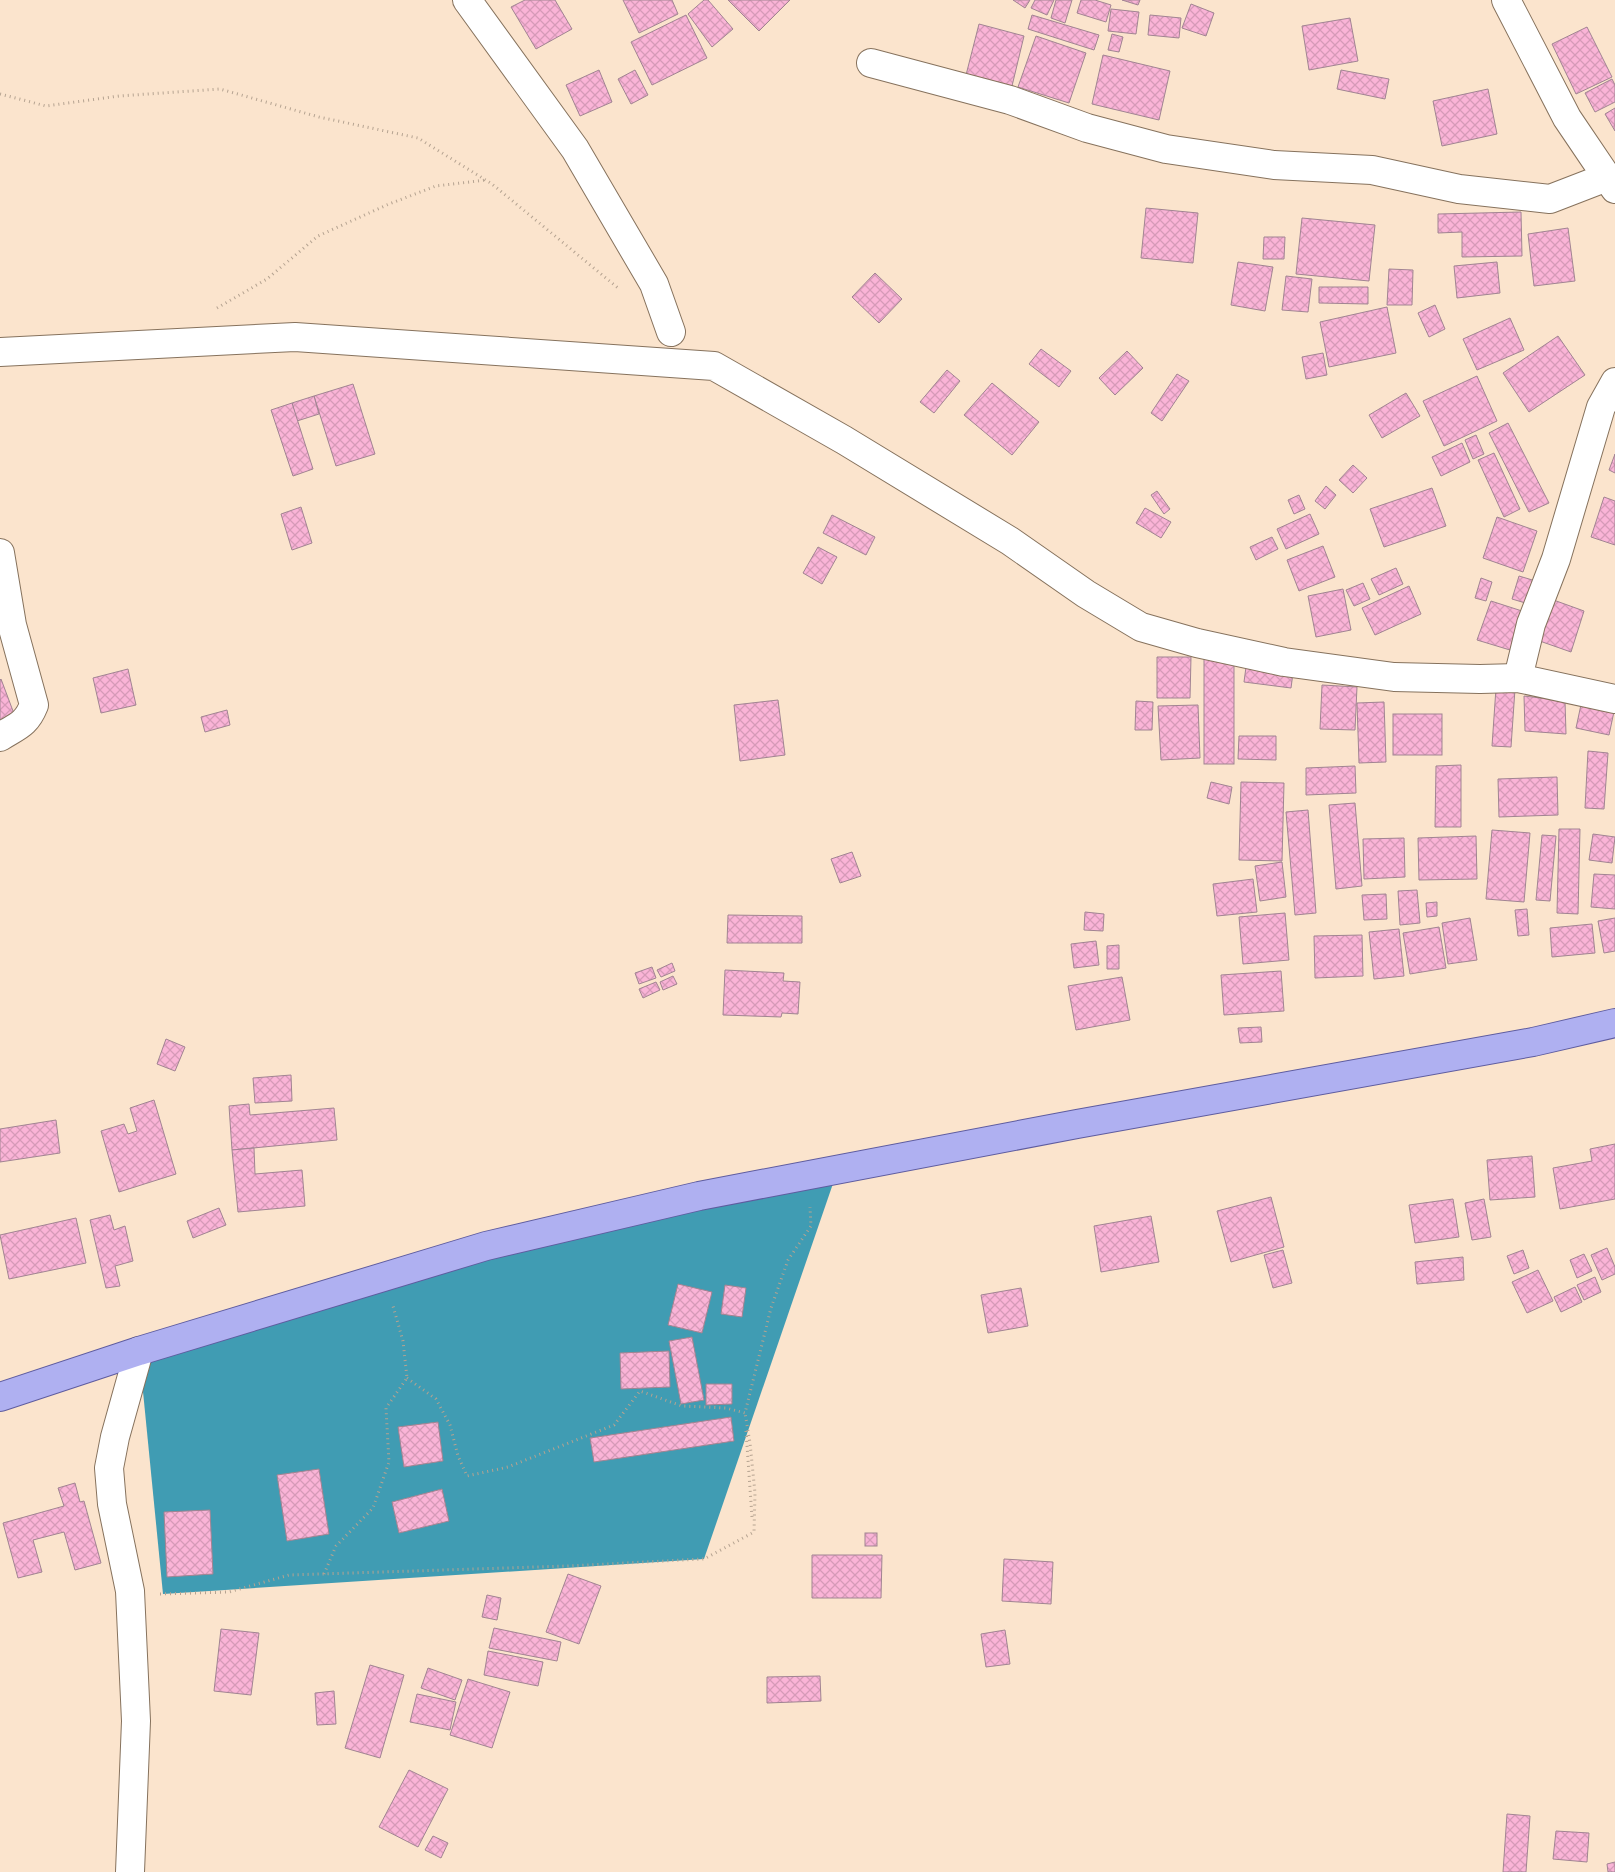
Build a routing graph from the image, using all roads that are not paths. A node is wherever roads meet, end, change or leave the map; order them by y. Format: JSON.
{"nodes":[{"id":1,"x":466,"y":0,"type":"edge"},
{"id":2,"x":1506,"y":0,"type":"edge"},
{"id":3,"x":872,"y":63,"type":"dead end"},
{"id":4,"x":1611,"y":183,"type":"edge"},
{"id":5,"x":671,"y":332,"type":"dead end"},
{"id":6,"x":2,"y":355,"type":"edge"},
{"id":7,"x":1615,"y":382,"type":"edge"},
{"id":8,"x":0,"y":553,"type":"edge"},
{"id":9,"x":1518,"y":678,"type":"junction"},
{"id":10,"x":1615,"y":699,"type":"edge"},
{"id":11,"x":0,"y":737,"type":"edge"},
{"id":12,"x":1615,"y":1023,"type":"edge"},
{"id":13,"x":139,"y":1351,"type":"junction"},
{"id":14,"x":0,"y":1397,"type":"edge"},
{"id":15,"x":130,"y":1872,"type":"edge"}],
"edges":[{"from":1,"to":5,"type":"street"},
{"from":2,"to":4,"type":"street"},
{"from":3,"to":4,"type":"street"},
{"from":6,"to":9,"type":"street"},
{"from":7,"to":9,"type":"street"},
{"from":8,"to":11,"type":"street"},
{"from":9,"to":10,"type":"street"},
{"from":12,"to":13,"type":"main road"},
{"from":13,"to":14,"type":"main road"},
{"from":13,"to":15,"type":"street"}]}
